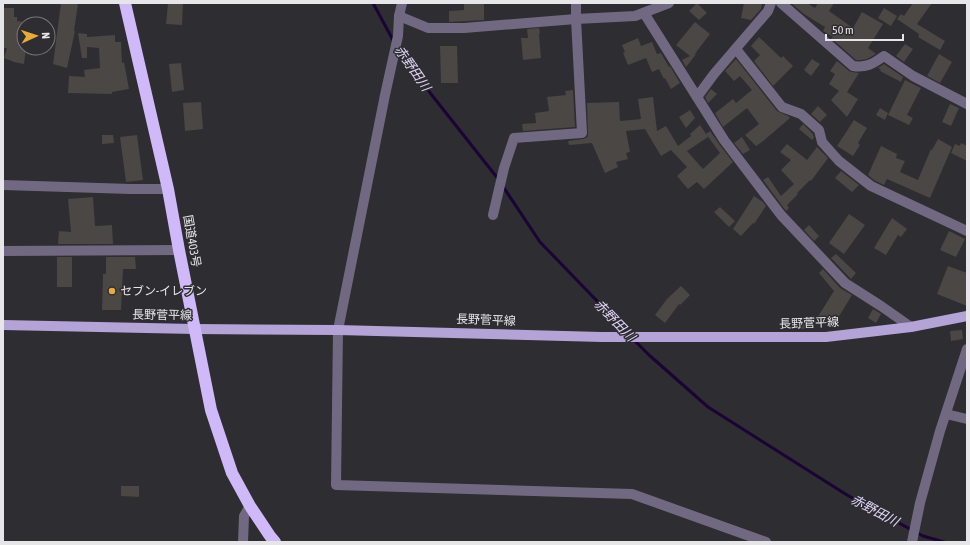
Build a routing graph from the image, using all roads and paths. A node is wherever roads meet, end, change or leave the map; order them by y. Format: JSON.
{"nodes":[{"id":1,"x":125,"y":3,"type":"edge"},
{"id":2,"x":402,"y":3,"type":"edge"},
{"id":3,"x":576,"y":3,"type":"edge"},
{"id":4,"x":669,"y":3,"type":"edge"},
{"id":5,"x":771,"y":3,"type":"edge"},
{"id":6,"x":781,"y":3,"type":"edge"},
{"id":7,"x":644,"y":13,"type":"junction"},
{"id":8,"x":399,"y":16,"type":"junction"},
{"id":9,"x":576,"y":19,"type":"junction"},
{"id":10,"x":736,"y":49,"type":"junction"},
{"id":11,"x":697,"y":97,"type":"junction"},
{"id":12,"x":967,"y":104,"type":"edge"},
{"id":13,"x":3,"y":185,"type":"edge"},
{"id":14,"x":168,"y":189,"type":"junction"},
{"id":15,"x":493,"y":215,"type":"dead end"},
{"id":16,"x":967,"y":231,"type":"edge"},
{"id":17,"x":179,"y":250,"type":"junction"},
{"id":18,"x":3,"y":251,"type":"edge"},
{"id":19,"x":967,"y":316,"type":"edge"},
{"id":20,"x":3,"y":325,"type":"edge"},
{"id":21,"x":911,"y":327,"type":"junction"},
{"id":22,"x":194,"y":329,"type":"junction"},
{"id":23,"x":338,"y":330,"type":"junction"},
{"id":24,"x":967,"y":349,"type":"edge"},
{"id":25,"x":946,"y":414,"type":"junction"},
{"id":26,"x":967,"y":419,"type":"edge"},
{"id":27,"x":250,"y":506,"type":"junction"},
{"id":28,"x":243,"y":542,"type":"edge"},
{"id":29,"x":275,"y":542,"type":"edge"},
{"id":30,"x":766,"y":542,"type":"edge"},
{"id":31,"x":912,"y":542,"type":"edge"}],
"edges":[{"from":1,"to":14,"type":"highway","name":"国道403号"},
{"from":2,"to":8,"type":"street"},
{"from":3,"to":9,"type":"street"},
{"from":4,"to":7,"type":"street"},
{"from":5,"to":10,"type":"street"},
{"from":6,"to":12,"type":"street"},
{"from":7,"to":9,"type":"street"},
{"from":7,"to":11,"type":"street"},
{"from":8,"to":9,"type":"street"},
{"from":8,"to":23,"type":"street"},
{"from":9,"to":15,"type":"street"},
{"from":10,"to":11,"type":"street"},
{"from":10,"to":16,"type":"street"},
{"from":11,"to":21,"type":"street"},
{"from":13,"to":14,"type":"street"},
{"from":14,"to":17,"type":"highway","name":"国道403号"},
{"from":17,"to":18,"type":"street"},
{"from":17,"to":22,"type":"highway","name":"国道403号"},
{"from":19,"to":21,"type":"main road","name":"長野菅平線"},
{"from":20,"to":22,"type":"main road","name":"長野菅平線"},
{"from":21,"to":23,"type":"main road","name":"長野菅平線"},
{"from":22,"to":23,"type":"main road","name":"長野菅平線"},
{"from":22,"to":27,"type":"highway","name":"国道403号"},
{"from":23,"to":30,"type":"street"},
{"from":24,"to":25,"type":"street"},
{"from":25,"to":26,"type":"street"},
{"from":25,"to":31,"type":"street"},
{"from":27,"to":28,"type":"street"},
{"from":27,"to":29,"type":"highway","name":"国道403号"}]}
